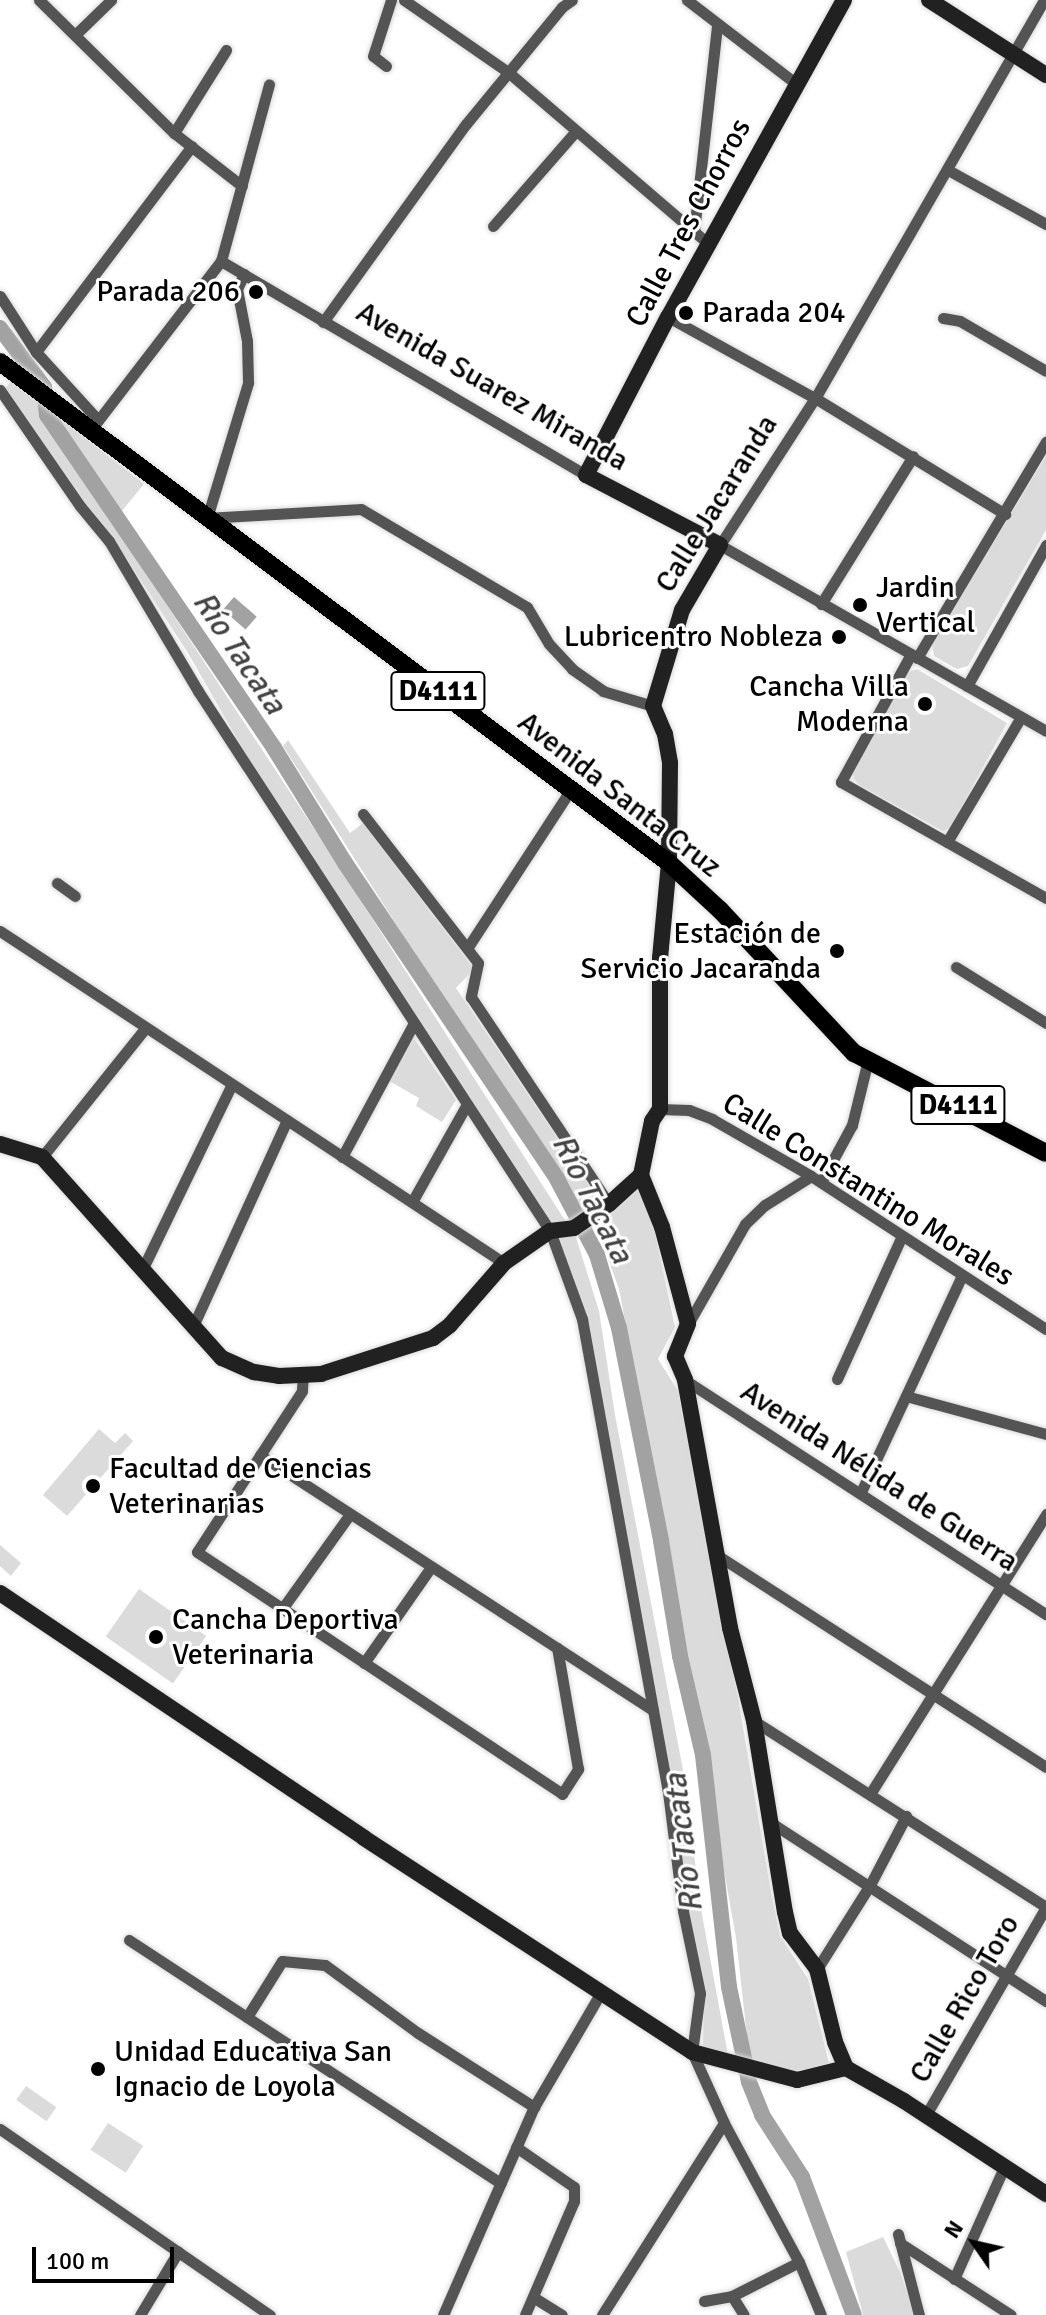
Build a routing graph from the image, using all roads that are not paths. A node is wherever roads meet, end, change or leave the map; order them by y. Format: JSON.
{"nodes":[{"id":1,"x":39,"y":0,"type":"edge"},
{"id":2,"x":111,"y":0,"type":"edge"},
{"id":3,"x":391,"y":0,"type":"edge"},
{"id":4,"x":404,"y":0,"type":"edge"},
{"id":5,"x":687,"y":0,"type":"edge"},
{"id":6,"x":844,"y":0,"type":"edge"},
{"id":7,"x":929,"y":0,"type":"edge"},
{"id":8,"x":1044,"y":0,"type":"edge"},
{"id":9,"x":562,"y":2,"type":"edge"},
{"id":10,"x":717,"y":26,"type":"junction"},
{"id":11,"x":76,"y":34,"type":"junction"},
{"id":12,"x":226,"y":50,"type":"dead end"},
{"id":13,"x":1013,"y":54,"type":"junction"},
{"id":14,"x":386,"y":66,"type":"dead end"},
{"id":15,"x":508,"y":72,"type":"junction"},
{"id":16,"x":1046,"y":75,"type":"edge"},
{"id":17,"x":795,"y":83,"type":"junction"},
{"id":18,"x":269,"y":84,"type":"dead end"},
{"id":19,"x":575,"y":132,"type":"junction"},
{"id":20,"x":174,"y":133,"type":"junction"},
{"id":21,"x":192,"y":146,"type":"junction"},
{"id":22,"x":948,"y":170,"type":"junction"},
{"id":23,"x":242,"y":186,"type":"junction"},
{"id":24,"x":1046,"y":224,"type":"edge"},
{"id":25,"x":493,"y":226,"type":"dead end"},
{"id":26,"x":694,"y":231,"type":"junction"},
{"id":27,"x":710,"y":245,"type":"junction"},
{"id":28,"x":221,"y":261,"type":"junction"},
{"id":29,"x":244,"y":274,"type":"junction"},
{"id":30,"x":0,"y":296,"type":"edge"},
{"id":31,"x":668,"y":317,"type":"junction"},
{"id":32,"x":943,"y":318,"type":"dead end"},
{"id":33,"x":323,"y":322,"type":"junction"},
{"id":34,"x":36,"y":352,"type":"junction"},
{"id":35,"x":0,"y":362,"type":"edge"},
{"id":36,"x":1046,"y":371,"type":"edge"},
{"id":37,"x":0,"y":390,"type":"edge"},
{"id":38,"x":815,"y":398,"type":"junction"},
{"id":39,"x":94,"y":426,"type":"junction"},
{"id":40,"x":1046,"y":442,"type":"edge"},
{"id":41,"x":913,"y":456,"type":"junction"},
{"id":42,"x":586,"y":475,"type":"junction"},
{"id":43,"x":1005,"y":514,"type":"junction"},
{"id":44,"x":207,"y":518,"type":"junction"},
{"id":45,"x":720,"y":545,"type":"junction"},
{"id":46,"x":1046,"y":545,"type":"edge"},
{"id":47,"x":821,"y":604,"type":"junction"},
{"id":48,"x":914,"y":656,"type":"junction"},
{"id":49,"x":967,"y":686,"type":"junction"},
{"id":50,"x":653,"y":706,"type":"junction"},
{"id":51,"x":1021,"y":717,"type":"junction"},
{"id":52,"x":1046,"y":731,"type":"edge"},
{"id":53,"x":571,"y":789,"type":"junction"},
{"id":54,"x":363,"y":814,"type":"dead end"},
{"id":55,"x":947,"y":842,"type":"junction"},
{"id":56,"x":669,"y":863,"type":"junction"},
{"id":57,"x":57,"y":883,"type":"dead end"},
{"id":58,"x":75,"y":896,"type":"dead end"},
{"id":59,"x":1046,"y":898,"type":"edge"},
{"id":60,"x":0,"y":931,"type":"edge"},
{"id":61,"x":468,"y":947,"type":"junction"},
{"id":62,"x":956,"y":967,"type":"dead end"},
{"id":63,"x":414,"y":1023,"type":"junction"},
{"id":64,"x":1046,"y":1023,"type":"edge"},
{"id":65,"x":146,"y":1027,"type":"junction"},
{"id":66,"x":868,"y":1060,"type":"junction"},
{"id":67,"x":232,"y":1084,"type":"junction"},
{"id":68,"x":467,"y":1104,"type":"junction"},
{"id":69,"x":660,"y":1109,"type":"junction"},
{"id":70,"x":287,"y":1120,"type":"junction"},
{"id":71,"x":0,"y":1144,"type":"edge"},
{"id":72,"x":1046,"y":1153,"type":"edge"},
{"id":73,"x":42,"y":1157,"type":"junction"},
{"id":74,"x":342,"y":1157,"type":"junction"},
{"id":75,"x":641,"y":1175,"type":"junction"},
{"id":76,"x":816,"y":1179,"type":"junction"},
{"id":77,"x":412,"y":1202,"type":"junction"},
{"id":78,"x":609,"y":1204,"type":"junction"},
{"id":79,"x":550,"y":1231,"type":"junction"},
{"id":80,"x":902,"y":1236,"type":"junction"},
{"id":81,"x":504,"y":1263,"type":"junction"},
{"id":82,"x":143,"y":1268,"type":"junction"},
{"id":83,"x":962,"y":1275,"type":"junction"},
{"id":84,"x":194,"y":1324,"type":"junction"},
{"id":85,"x":688,"y":1324,"type":"junction"},
{"id":86,"x":1046,"y":1329,"type":"edge"},
{"id":87,"x":303,"y":1375,"type":"junction"},
{"id":88,"x":837,"y":1379,"type":"dead end"},
{"id":89,"x":685,"y":1380,"type":"junction"},
{"id":90,"x":906,"y":1396,"type":"junction"},
{"id":91,"x":1046,"y":1434,"type":"edge"},
{"id":92,"x":260,"y":1455,"type":"junction"},
{"id":93,"x":861,"y":1492,"type":"junction"},
{"id":94,"x":350,"y":1514,"type":"junction"},
{"id":95,"x":1046,"y":1514,"type":"edge"},
{"id":96,"x":717,"y":1555,"type":"junction"},
{"id":97,"x":431,"y":1567,"type":"junction"},
{"id":98,"x":1001,"y":1585,"type":"junction"},
{"id":99,"x":0,"y":1593,"type":"edge"},
{"id":100,"x":282,"y":1609,"type":"junction"},
{"id":101,"x":1046,"y":1614,"type":"edge"},
{"id":102,"x":557,"y":1648,"type":"junction"},
{"id":103,"x":364,"y":1663,"type":"junction"},
{"id":104,"x":934,"y":1693,"type":"junction"},
{"id":105,"x":652,"y":1710,"type":"junction"},
{"id":106,"x":754,"y":1721,"type":"junction"},
{"id":107,"x":1046,"y":1767,"type":"edge"},
{"id":108,"x":870,"y":1794,"type":"junction"},
{"id":109,"x":906,"y":1816,"type":"junction"},
{"id":110,"x":770,"y":1822,"type":"junction"},
{"id":111,"x":870,"y":1885,"type":"junction"},
{"id":112,"x":1046,"y":1907,"type":"edge"},
{"id":113,"x":129,"y":1940,"type":"dead end"},
{"id":114,"x":817,"y":1969,"type":"junction"},
{"id":115,"x":1006,"y":1975,"type":"junction"},
{"id":116,"x":600,"y":1994,"type":"junction"},
{"id":117,"x":1046,"y":2001,"type":"edge"},
{"id":118,"x":247,"y":2017,"type":"junction"},
{"id":119,"x":692,"y":2052,"type":"junction"},
{"id":120,"x":846,"y":2068,"type":"junction"},
{"id":121,"x":534,"y":2107,"type":"junction"},
{"id":122,"x":926,"y":2115,"type":"junction"},
{"id":123,"x":724,"y":2123,"type":"junction"},
{"id":124,"x":0,"y":2129,"type":"edge"},
{"id":125,"x":516,"y":2147,"type":"junction"},
{"id":126,"x":1004,"y":2167,"type":"junction"},
{"id":127,"x":501,"y":2183,"type":"junction"},
{"id":128,"x":1046,"y":2194,"type":"edge"},
{"id":129,"x":178,"y":2252,"type":"junction"},
{"id":130,"x":799,"y":2262,"type":"junction"},
{"id":131,"x":954,"y":2279,"type":"junction"},
{"id":132,"x":732,"y":2296,"type":"junction"},
{"id":133,"x":533,"y":2297,"type":"junction"},
{"id":134,"x":704,"y":2301,"type":"dead end"},
{"id":135,"x":140,"y":2315,"type":"edge"},
{"id":136,"x":270,"y":2315,"type":"edge"},
{"id":137,"x":443,"y":2315,"type":"edge"},
{"id":138,"x":525,"y":2315,"type":"edge"},
{"id":139,"x":562,"y":2315,"type":"edge"},
{"id":140,"x":602,"y":2315,"type":"edge"},
{"id":141,"x":744,"y":2315,"type":"edge"},
{"id":142,"x":821,"y":2315,"type":"edge"},
{"id":143,"x":919,"y":2315,"type":"edge"},
{"id":144,"x":1011,"y":2315,"type":"edge"}],
"edges":[{"from":1,"to":11,"type":"street"},
{"from":2,"to":11,"type":"street"},
{"from":3,"to":14,"type":"street"},
{"from":4,"to":15,"type":"street"},
{"from":5,"to":10,"type":"street"},
{"from":6,"to":17,"type":"street","name":"Calle Tres Chorros"},
{"from":7,"to":13,"type":"street"},
{"from":8,"to":13,"type":"street","name":"Calle Jacaranda"},
{"from":9,"to":15,"type":"street"},
{"from":10,"to":17,"type":"street"},
{"from":10,"to":26,"type":"street"},
{"from":11,"to":20,"type":"street"},
{"from":12,"to":20,"type":"street"},
{"from":13,"to":16,"type":"street"},
{"from":13,"to":22,"type":"street","name":"Calle Jacaranda"},
{"from":15,"to":19,"type":"street"},
{"from":15,"to":33,"type":"street"},
{"from":17,"to":27,"type":"street","name":"Calle Tres Chorros"},
{"from":18,"to":23,"type":"street"},
{"from":19,"to":25,"type":"street"},
{"from":19,"to":26,"type":"street"},
{"from":20,"to":21,"type":"street"},
{"from":21,"to":23,"type":"street"},
{"from":21,"to":34,"type":"street"},
{"from":22,"to":24,"type":"street"},
{"from":22,"to":38,"type":"street","name":"Calle Jacaranda"},
{"from":23,"to":28,"type":"street"},
{"from":26,"to":27,"type":"street"},
{"from":27,"to":31,"type":"street","name":"Calle Tres Chorros"},
{"from":28,"to":29,"type":"street","name":"Avenida Suarez Miranda"},
{"from":28,"to":39,"type":"street"},
{"from":29,"to":33,"type":"street","name":"Avenida Suarez Miranda"},
{"from":29,"to":44,"type":"street"},
{"from":30,"to":34,"type":"street"},
{"from":31,"to":38,"type":"street"},
{"from":31,"to":42,"type":"street","name":"Calle Tres Chorros"},
{"from":32,"to":36,"type":"street"},
{"from":33,"to":42,"type":"street","name":"Avenida Suarez Miranda"},
{"from":34,"to":39,"type":"street"},
{"from":35,"to":39,"type":"main road","name":"Avenida Santa Cruz","number":"D4111"},
{"from":37,"to":63,"type":"street"},
{"from":38,"to":41,"type":"street"},
{"from":38,"to":45,"type":"street","name":"Calle Jacaranda"},
{"from":39,"to":44,"type":"main road","name":"Avenida Santa Cruz","number":"D4111"},
{"from":40,"to":43,"type":"street"},
{"from":41,"to":43,"type":"street"},
{"from":41,"to":47,"type":"street"},
{"from":42,"to":45,"type":"street","name":"Avenida Suarez Miranda"},
{"from":43,"to":48,"type":"street"},
{"from":44,"to":50,"type":"street"},
{"from":44,"to":53,"type":"main road","name":"Avenida Santa Cruz","number":"D4111"},
{"from":45,"to":47,"type":"street","name":"Avenida Suarez Miranda"},
{"from":45,"to":50,"type":"street","name":"Calle Jacaranda"},
{"from":46,"to":49,"type":"street"},
{"from":47,"to":48,"type":"street","name":"Avenida Suarez Miranda"},
{"from":48,"to":49,"type":"street","name":"Avenida Suarez Miranda"},
{"from":48,"to":55,"type":"street"},
{"from":49,"to":51,"type":"street","name":"Avenida Suarez Miranda"},
{"from":50,"to":56,"type":"street"},
{"from":51,"to":52,"type":"street","name":"Avenida Suarez Miranda"},
{"from":51,"to":55,"type":"street"},
{"from":53,"to":56,"type":"main road","name":"Avenida Santa Cruz","number":"D4111"},
{"from":53,"to":61,"type":"street"},
{"from":54,"to":61,"type":"street"},
{"from":55,"to":59,"type":"street"},
{"from":56,"to":66,"type":"main road","name":"Avenida Santa Cruz","number":"D4111"},
{"from":56,"to":69,"type":"street"},
{"from":57,"to":58,"type":"street"},
{"from":60,"to":65,"type":"street"},
{"from":61,"to":78,"type":"street"},
{"from":62,"to":64,"type":"street"},
{"from":63,"to":68,"type":"street"},
{"from":63,"to":74,"type":"street"},
{"from":65,"to":67,"type":"street"},
{"from":65,"to":73,"type":"street"},
{"from":66,"to":72,"type":"main road","name":"Avenida Santa Cruz","number":"D4111"},
{"from":66,"to":76,"type":"street"},
{"from":67,"to":70,"type":"street"},
{"from":67,"to":82,"type":"street"},
{"from":68,"to":77,"type":"street"},
{"from":68,"to":79,"type":"street"},
{"from":69,"to":75,"type":"street"},
{"from":69,"to":76,"type":"street","name":"Calle Constantino Morales"},
{"from":70,"to":74,"type":"street"},
{"from":70,"to":84,"type":"street"},
{"from":71,"to":73,"type":"street"},
{"from":73,"to":82,"type":"street"},
{"from":74,"to":77,"type":"street"},
{"from":75,"to":78,"type":"street"},
{"from":75,"to":85,"type":"street"},
{"from":76,"to":80,"type":"street","name":"Calle Constantino Morales"},
{"from":76,"to":85,"type":"street"},
{"from":77,"to":81,"type":"street"},
{"from":78,"to":79,"type":"street"},
{"from":79,"to":81,"type":"street"},
{"from":79,"to":105,"type":"street"},
{"from":80,"to":83,"type":"street","name":"Calle Constantino Morales"},
{"from":80,"to":88,"type":"street"},
{"from":81,"to":87,"type":"street"},
{"from":82,"to":84,"type":"street"},
{"from":83,"to":86,"type":"street","name":"Calle Constantino Morales"},
{"from":83,"to":90,"type":"street"},
{"from":84,"to":87,"type":"street"},
{"from":85,"to":89,"type":"street"},
{"from":87,"to":92,"type":"street"},
{"from":89,"to":93,"type":"street","name":"Avenida Nélida de Guerra"},
{"from":89,"to":96,"type":"street"},
{"from":90,"to":91,"type":"street"},
{"from":90,"to":93,"type":"street"},
{"from":92,"to":94,"type":"street"},
{"from":92,"to":100,"type":"street"},
{"from":93,"to":98,"type":"street","name":"Avenida Nélida de Guerra"},
{"from":94,"to":97,"type":"street"},
{"from":94,"to":100,"type":"street"},
{"from":95,"to":98,"type":"street"},
{"from":96,"to":104,"type":"street"},
{"from":96,"to":106,"type":"street"},
{"from":97,"to":102,"type":"street"},
{"from":97,"to":103,"type":"street"},
{"from":98,"to":101,"type":"street","name":"Avenida Nélida de Guerra"},
{"from":98,"to":104,"type":"street"},
{"from":99,"to":116,"type":"street"},
{"from":100,"to":103,"type":"street"},
{"from":102,"to":103,"type":"street"},
{"from":102,"to":105,"type":"street"},
{"from":104,"to":107,"type":"street"},
{"from":104,"to":108,"type":"street"},
{"from":105,"to":119,"type":"street"},
{"from":106,"to":108,"type":"street"},
{"from":106,"to":110,"type":"street"},
{"from":108,"to":109,"type":"street"},
{"from":109,"to":111,"type":"street"},
{"from":109,"to":112,"type":"street"},
{"from":110,"to":111,"type":"street"},
{"from":110,"to":114,"type":"street"},
{"from":111,"to":114,"type":"street"},
{"from":111,"to":115,"type":"street"},
{"from":112,"to":115,"type":"street","name":"Calle Rico Toro"},
{"from":113,"to":118,"type":"street"},
{"from":114,"to":120,"type":"street"},
{"from":115,"to":117,"type":"street"},
{"from":115,"to":122,"type":"street","name":"Calle Rico Toro"},
{"from":116,"to":119,"type":"street"},
{"from":116,"to":121,"type":"street"},
{"from":118,"to":121,"type":"street"},
{"from":118,"to":127,"type":"street"},
{"from":119,"to":120,"type":"street"},
{"from":119,"to":123,"type":"street"},
{"from":120,"to":122,"type":"street"},
{"from":121,"to":125,"type":"street"},
{"from":122,"to":126,"type":"street"},
{"from":123,"to":130,"type":"street"},
{"from":123,"to":140,"type":"street"},
{"from":124,"to":129,"type":"street"},
{"from":125,"to":127,"type":"street"},
{"from":125,"to":133,"type":"street"},
{"from":126,"to":128,"type":"street"},
{"from":126,"to":131,"type":"street"},
{"from":127,"to":137,"type":"street"},
{"from":129,"to":135,"type":"street"},
{"from":129,"to":136,"type":"street"},
{"from":130,"to":132,"type":"street"},
{"from":130,"to":142,"type":"street"},
{"from":131,"to":143,"type":"street"},
{"from":131,"to":144,"type":"street"},
{"from":132,"to":134,"type":"street"},
{"from":132,"to":141,"type":"street"},
{"from":133,"to":138,"type":"street"},
{"from":133,"to":139,"type":"street"}]}
